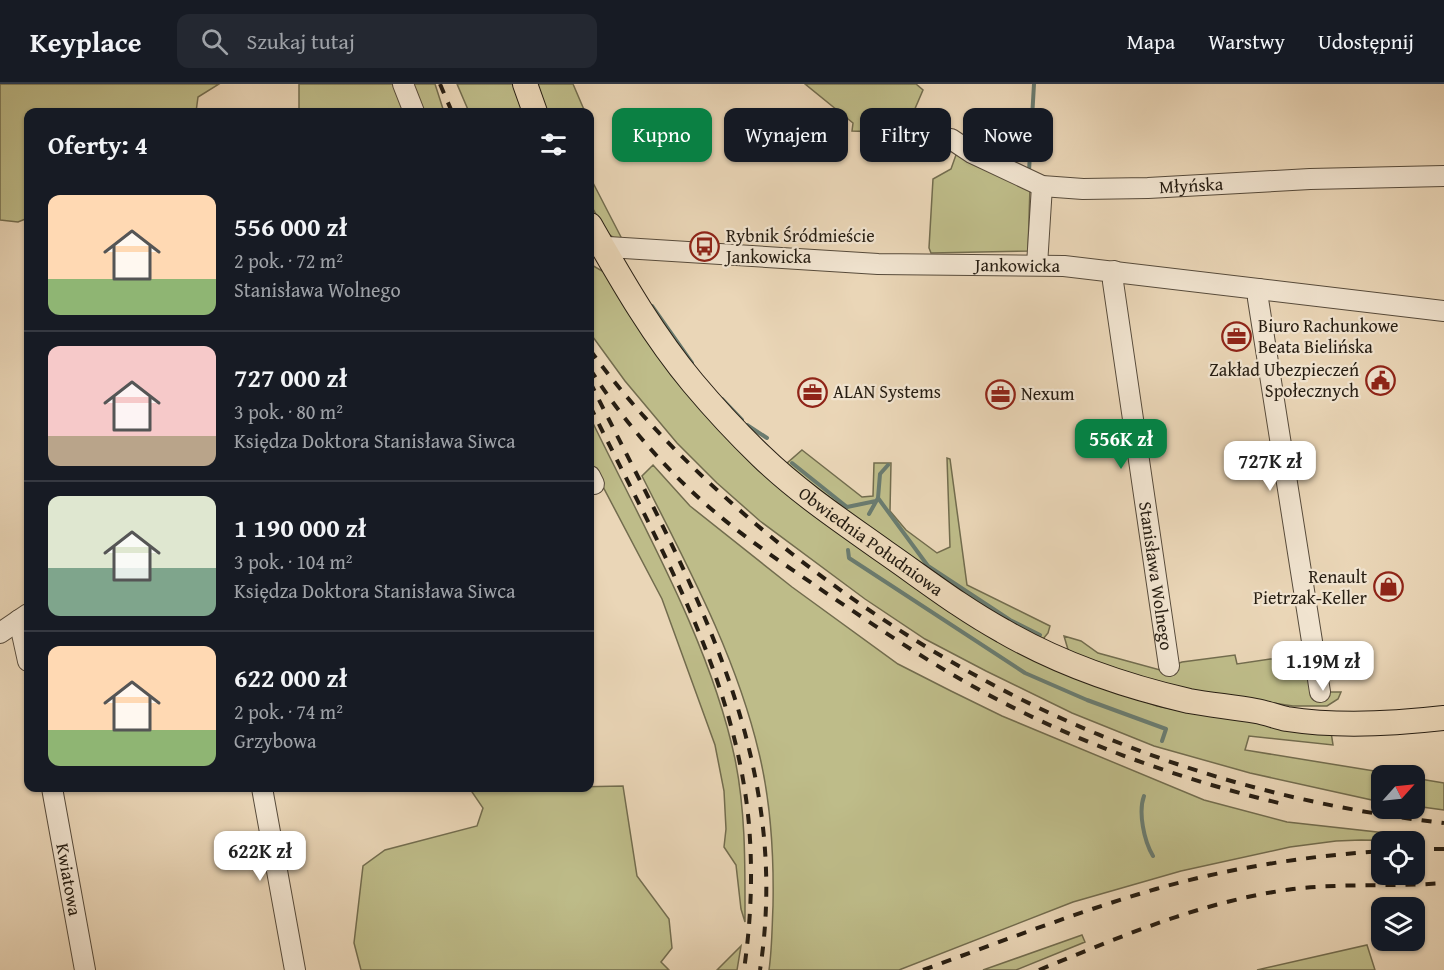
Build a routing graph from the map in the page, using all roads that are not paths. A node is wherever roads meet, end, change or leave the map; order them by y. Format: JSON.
{"nodes":[{"id":1,"x":402,"y":84,"type":"edge"},
{"id":2,"x":525,"y":84,"type":"edge"},
{"id":3,"x":412,"y":108,"type":"edge"},
{"id":4,"x":534,"y":108,"type":"edge"},
{"id":5,"x":951,"y":139,"type":"dead end"},
{"id":6,"x":1444,"y":176,"type":"edge"},
{"id":7,"x":1042,"y":186,"type":"junction"},
{"id":8,"x":596,"y":247,"type":"edge"},
{"id":9,"x":1037,"y":265,"type":"junction"},
{"id":10,"x":1114,"y":272,"type":"junction"},
{"id":11,"x":1259,"y":289,"type":"junction"},
{"id":12,"x":1444,"y":311,"type":"edge"},
{"id":13,"x":24,"y":617,"type":"edge"},
{"id":14,"x":0,"y":633,"type":"edge"},
{"id":15,"x":1169,"y":666,"type":"dead end"},
{"id":16,"x":1320,"y":692,"type":"dead end"},
{"id":17,"x":1444,"y":704,"type":"edge"},
{"id":18,"x":1256,"y":711,"type":"junction"},
{"id":19,"x":1444,"y":718,"type":"edge"},
{"id":20,"x":53,"y":792,"type":"edge"},
{"id":21,"x":263,"y":792,"type":"edge"},
{"id":22,"x":85,"y":970,"type":"edge"},
{"id":23,"x":295,"y":970,"type":"edge"}],
"edges":[{"from":1,"to":3,"type":"street"},
{"from":2,"to":4,"type":"main road"},
{"from":5,"to":7,"type":"street","name":"Młyńska"},
{"from":6,"to":7,"type":"street","name":"Młyńska"},
{"from":7,"to":9,"type":"street"},
{"from":8,"to":9,"type":"street","name":"Jankowicka"},
{"from":8,"to":18,"type":"main road","name":"Obwiednia Południowa"},
{"from":9,"to":10,"type":"street","name":"Jankowicka"},
{"from":10,"to":11,"type":"street","name":"Jankowicka"},
{"from":10,"to":15,"type":"street","name":"Stanisława Wolnego"},
{"from":11,"to":12,"type":"street","name":"Jankowicka"},
{"from":11,"to":16,"type":"street"},
{"from":13,"to":14,"type":"street"},
{"from":17,"to":18,"type":"main road","name":"Obwiednia Południowa"},
{"from":18,"to":19,"type":"main road","name":"Obwiednia Południowa"},
{"from":20,"to":22,"type":"street","name":"Kwiatowa"},
{"from":21,"to":23,"type":"street"}]}
